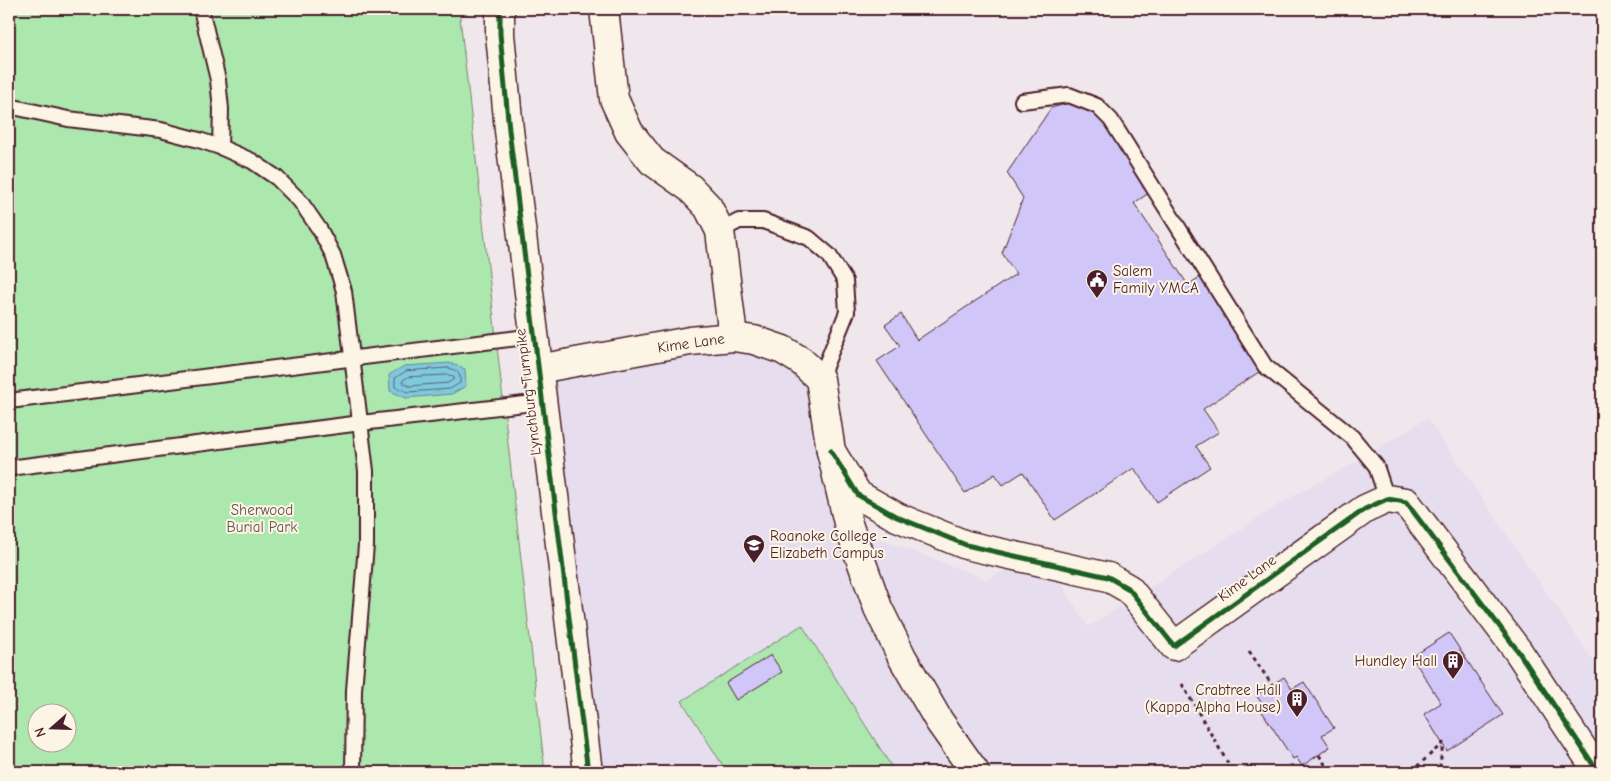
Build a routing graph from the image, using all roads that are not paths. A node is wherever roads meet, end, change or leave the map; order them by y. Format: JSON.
{"nodes":[{"id":1,"x":201,"y":9,"type":"edge"},
{"id":2,"x":500,"y":9,"type":"edge"},
{"id":3,"x":604,"y":9,"type":"edge"},
{"id":4,"x":1022,"y":101,"type":"dead end"},
{"id":5,"x":9,"y":106,"type":"edge"},
{"id":6,"x":220,"y":147,"type":"junction"},
{"id":7,"x":720,"y":231,"type":"junction"},
{"id":8,"x":534,"y":336,"type":"junction"},
{"id":9,"x":733,"y":337,"type":"junction"},
{"id":10,"x":354,"y":358,"type":"junction"},
{"id":11,"x":538,"y":369,"type":"junction"},
{"id":12,"x":820,"y":379,"type":"junction"},
{"id":13,"x":9,"y":402,"type":"edge"},
{"id":14,"x":542,"y":402,"type":"junction"},
{"id":15,"x":361,"y":423,"type":"junction"},
{"id":16,"x":831,"y":451,"type":"junction"},
{"id":17,"x":9,"y":468,"type":"edge"},
{"id":18,"x":1387,"y":499,"type":"junction"},
{"id":19,"x":353,"y":772,"type":"edge"},
{"id":20,"x":588,"y":772,"type":"edge"},
{"id":21,"x":974,"y":772,"type":"edge"},
{"id":22,"x":1598,"y":772,"type":"edge"}],
"edges":[{"from":1,"to":6,"type":"lane"},
{"from":2,"to":8,"type":"street","name":"Lynchburg Turnpike"},
{"from":3,"to":7,"type":"street"},
{"from":4,"to":18,"type":"lane"},
{"from":5,"to":6,"type":"lane"},
{"from":6,"to":10,"type":"lane"},
{"from":7,"to":9,"type":"street"},
{"from":7,"to":12,"type":"lane"},
{"from":8,"to":10,"type":"lane"},
{"from":8,"to":11,"type":"street","name":"Lynchburg Turnpike"},
{"from":9,"to":11,"type":"street","name":"Kime Lane"},
{"from":9,"to":12,"type":"street","name":"Kime Lane"},
{"from":10,"to":13,"type":"lane"},
{"from":10,"to":15,"type":"lane"},
{"from":11,"to":14,"type":"street","name":"Lynchburg Turnpike"},
{"from":12,"to":16,"type":"street","name":"Kime Lane"},
{"from":14,"to":15,"type":"lane"},
{"from":14,"to":20,"type":"street","name":"Lynchburg Turnpike"},
{"from":15,"to":17,"type":"lane"},
{"from":15,"to":19,"type":"lane"},
{"from":16,"to":18,"type":"street","name":"Kime Lane"},
{"from":16,"to":21,"type":"street","name":"Kime Lane"},
{"from":18,"to":22,"type":"street"}]}
